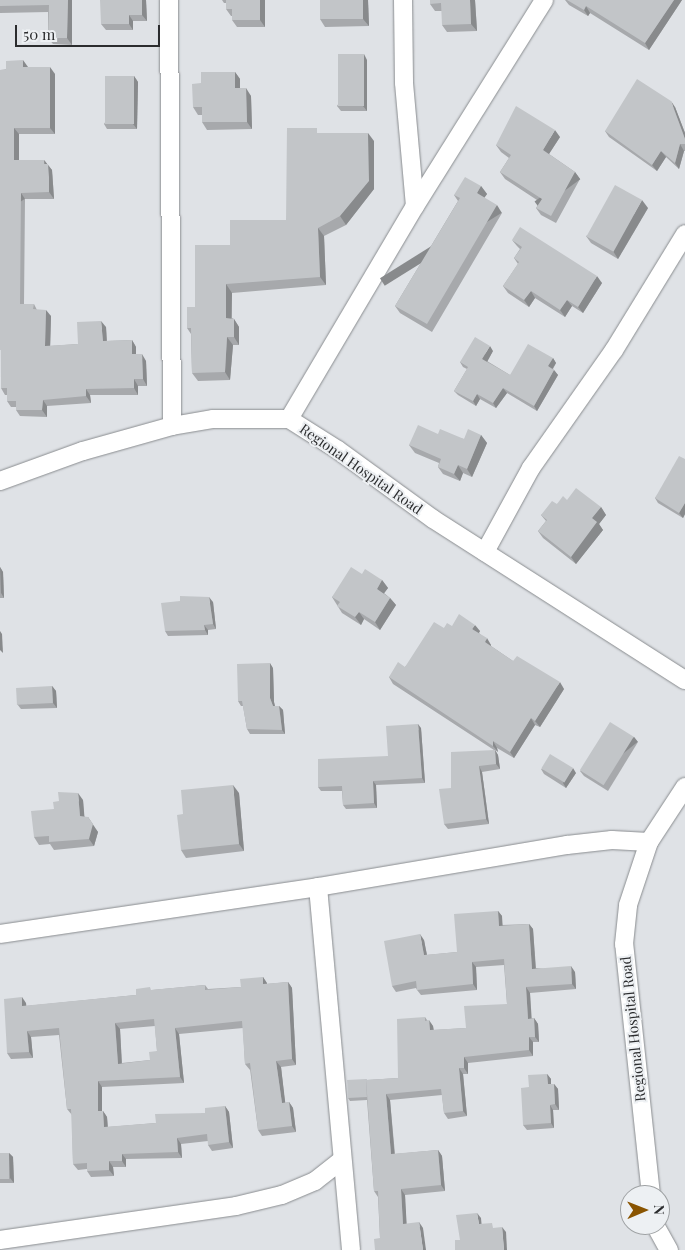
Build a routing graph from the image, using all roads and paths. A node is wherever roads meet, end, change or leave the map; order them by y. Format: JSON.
{"nodes":[{"id":1,"x":169,"y":0,"type":"edge"},
{"id":2,"x":403,"y":0,"type":"edge"},
{"id":3,"x":544,"y":0,"type":"edge"},
{"id":4,"x":415,"y":206,"type":"junction"},
{"id":5,"x":685,"y":234,"type":"edge"},
{"id":6,"x":289,"y":420,"type":"junction"},
{"id":7,"x":172,"y":426,"type":"junction"},
{"id":8,"x":0,"y":481,"type":"edge"},
{"id":9,"x":485,"y":552,"type":"junction"},
{"id":10,"x":685,"y":680,"type":"edge"},
{"id":11,"x":685,"y":787,"type":"edge"},
{"id":12,"x":649,"y":842,"type":"junction"},
{"id":13,"x":318,"y":887,"type":"junction"},
{"id":14,"x":0,"y":934,"type":"edge"},
{"id":15,"x":341,"y":1161,"type":"junction"},
{"id":16,"x":650,"y":1185,"type":"edge"},
{"id":17,"x":660,"y":1235,"type":"edge"},
{"id":18,"x":0,"y":1240,"type":"edge"},
{"id":19,"x":351,"y":1250,"type":"edge"},
{"id":20,"x":668,"y":1250,"type":"edge"}],
"edges":[{"from":1,"to":7,"type":"street"},
{"from":2,"to":4,"type":"street"},
{"from":3,"to":4,"type":"street"},
{"from":4,"to":6,"type":"street"},
{"from":5,"to":9,"type":"street"},
{"from":6,"to":7,"type":"street","name":"Regional Hospital Road"},
{"from":6,"to":9,"type":"street","name":"Regional Hospital Road"},
{"from":7,"to":8,"type":"street","name":"Regional Hospital Road"},
{"from":9,"to":10,"type":"street","name":"Regional Hospital Road"},
{"from":11,"to":12,"type":"street","name":"Regional Hospital Road"},
{"from":12,"to":13,"type":"street"},
{"from":12,"to":16,"type":"street","name":"Regional Hospital Road"},
{"from":13,"to":14,"type":"street"},
{"from":13,"to":15,"type":"street"},
{"from":15,"to":18,"type":"street"},
{"from":15,"to":19,"type":"street"},
{"from":17,"to":20,"type":"street"}]}
